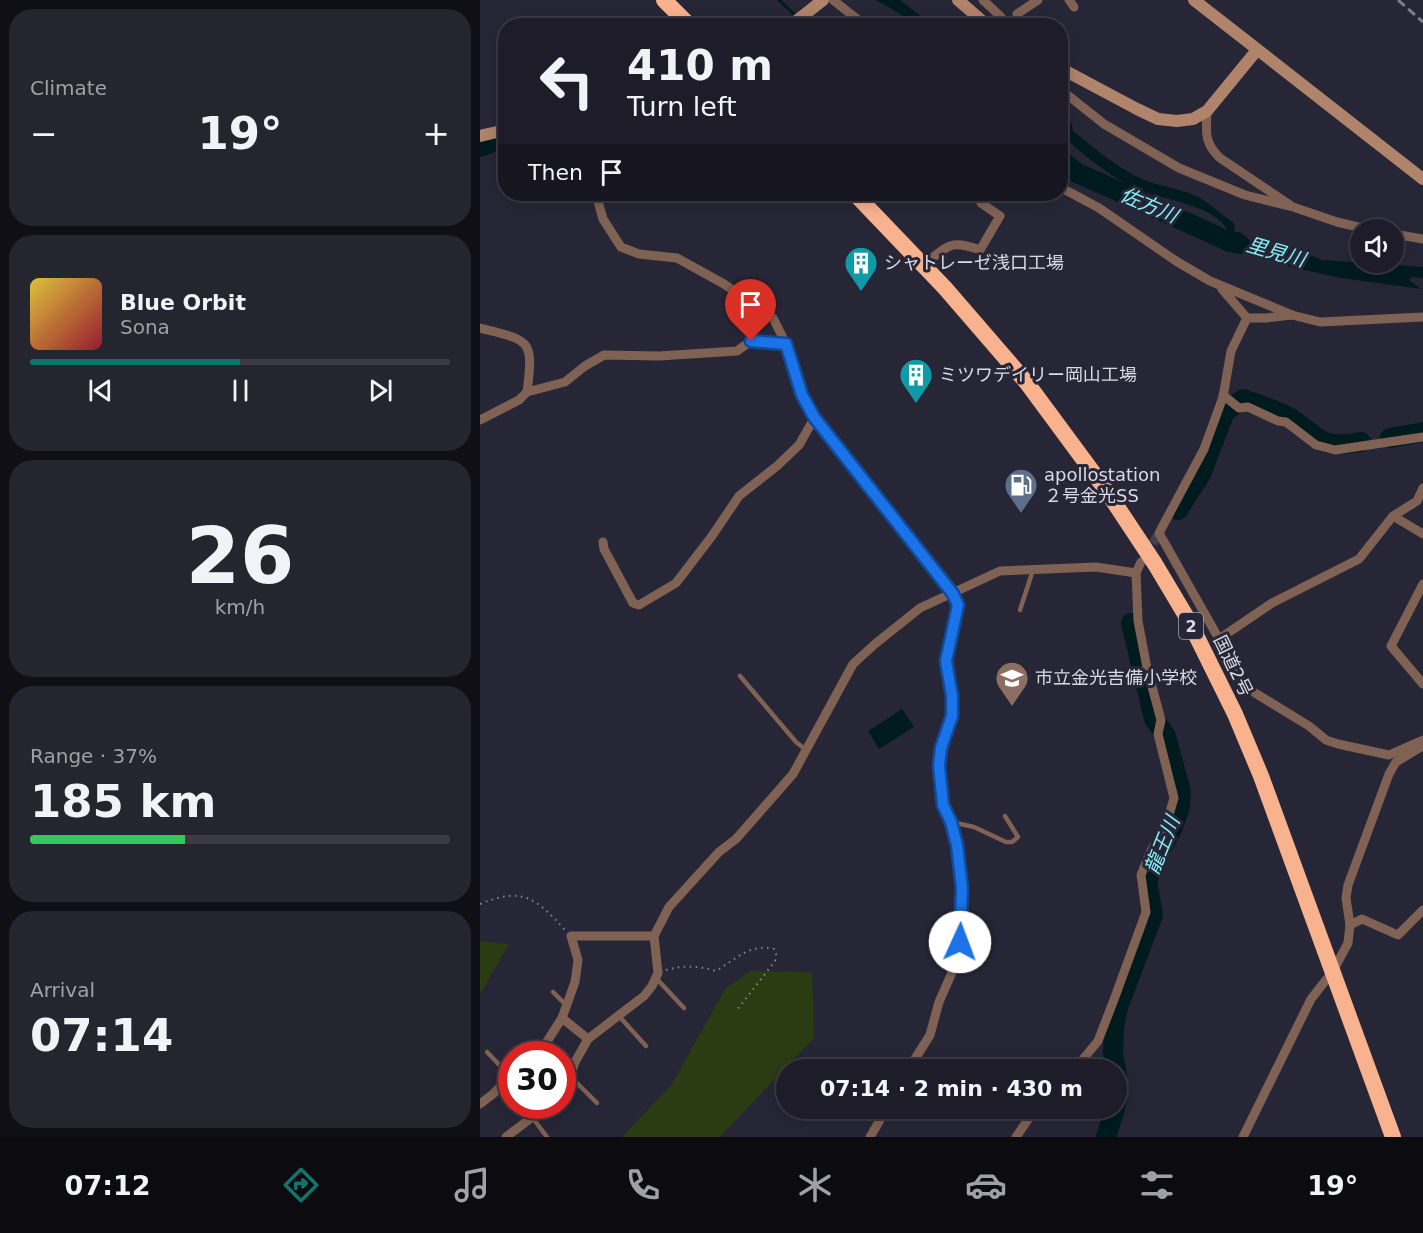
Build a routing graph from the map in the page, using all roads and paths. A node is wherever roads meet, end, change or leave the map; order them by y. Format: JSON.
{"nodes":[{"id":1,"x":664,"y":0,"type":"edge"},
{"id":2,"x":823,"y":0,"type":"edge"},
{"id":3,"x":833,"y":0,"type":"edge"},
{"id":4,"x":958,"y":0,"type":"edge"},
{"id":5,"x":983,"y":0,"type":"edge"},
{"id":6,"x":1194,"y":0,"type":"edge"},
{"id":7,"x":1033,"y":2,"type":"edge"},
{"id":8,"x":1017,"y":14,"type":"dead end"},
{"id":9,"x":682,"y":18,"type":"edge"},
{"id":10,"x":800,"y":18,"type":"edge"},
{"id":11,"x":856,"y":18,"type":"edge"},
{"id":12,"x":979,"y":18,"type":"edge"},
{"id":13,"x":1001,"y":18,"type":"edge"},
{"id":14,"x":1257,"y":50,"type":"junction"},
{"id":15,"x":1068,"y":72,"type":"edge"},
{"id":16,"x":1068,"y":95,"type":"edge"},
{"id":17,"x":1207,"y":111,"type":"junction"},
{"id":18,"x":498,"y":132,"type":"edge"},
{"id":19,"x":480,"y":136,"type":"edge"},
{"id":20,"x":1423,"y":178,"type":"edge"},
{"id":21,"x":1068,"y":191,"type":"edge"},
{"id":22,"x":598,"y":201,"type":"edge"},
{"id":23,"x":862,"y":201,"type":"edge"},
{"id":24,"x":981,"y":203,"type":"dead end"},
{"id":25,"x":1293,"y":207,"type":"junction"},
{"id":26,"x":1350,"y":225,"type":"edge"},
{"id":27,"x":1404,"y":236,"type":"edge"},
{"id":28,"x":1423,"y":239,"type":"edge"},
{"id":29,"x":923,"y":265,"type":"junction"},
{"id":30,"x":1219,"y":285,"type":"junction"},
{"id":31,"x":1292,"y":315,"type":"junction"},
{"id":32,"x":1423,"y":317,"type":"edge"},
{"id":33,"x":1247,"y":318,"type":"junction"},
{"id":34,"x":480,"y":328,"type":"edge"},
{"id":35,"x":786,"y":344,"type":"junction"},
{"id":36,"x":527,"y":392,"type":"junction"},
{"id":37,"x":1226,"y":397,"type":"junction"},
{"id":38,"x":814,"y":417,"type":"junction"},
{"id":39,"x":480,"y":420,"type":"edge"},
{"id":40,"x":1423,"y":437,"type":"edge"},
{"id":41,"x":1423,"y":488,"type":"edge"},
{"id":42,"x":1394,"y":516,"type":"junction"},
{"id":43,"x":1423,"y":534,"type":"edge"},
{"id":44,"x":603,"y":542,"type":"dead end"},
{"id":45,"x":1141,"y":562,"type":"tunnel mouth"},
{"id":46,"x":1033,"y":570,"type":"junction"},
{"id":47,"x":1136,"y":573,"type":"junction"},
{"id":48,"x":1423,"y":584,"type":"edge"},
{"id":49,"x":953,"y":594,"type":"junction"},
{"id":50,"x":1020,"y":610,"type":"dead end"},
{"id":51,"x":1219,"y":639,"type":"junction"},
{"id":52,"x":740,"y":676,"type":"dead end"},
{"id":53,"x":1423,"y":684,"type":"edge"},
{"id":54,"x":1423,"y":740,"type":"edge"},
{"id":55,"x":1420,"y":748,"type":"edge"},
{"id":56,"x":807,"y":750,"type":"junction"},
{"id":57,"x":1423,"y":758,"type":"edge"},
{"id":58,"x":1005,"y":816,"type":"dead end"},
{"id":59,"x":951,"y":822,"type":"junction"},
{"id":60,"x":480,"y":904,"type":"edge"},
{"id":61,"x":1423,"y":910,"type":"edge"},
{"id":62,"x":1350,"y":925,"type":"junction"},
{"id":63,"x":571,"y":936,"type":"junction"},
{"id":64,"x":654,"y":936,"type":"junction"},
{"id":65,"x":1333,"y":971,"type":"junction"},
{"id":66,"x":657,"y":975,"type":"junction"},
{"id":67,"x":553,"y":992,"type":"dead end"},
{"id":68,"x":567,"y":1005,"type":"junction"},
{"id":69,"x":684,"y":1008,"type":"dead end"},
{"id":70,"x":737,"y":1010,"type":"dead end"},
{"id":71,"x":618,"y":1015,"type":"junction"},
{"id":72,"x":562,"y":1018,"type":"junction"},
{"id":73,"x":588,"y":1040,"type":"junction"},
{"id":74,"x":547,"y":1041,"type":"edge"},
{"id":75,"x":646,"y":1046,"type":"dead end"},
{"id":76,"x":487,"y":1052,"type":"dead end"},
{"id":77,"x":915,"y":1059,"type":"edge"},
{"id":78,"x":1083,"y":1059,"type":"edge"},
{"id":79,"x":576,"y":1060,"type":"edge"},
{"id":80,"x":498,"y":1063,"type":"edge"},
{"id":81,"x":576,"y":1081,"type":"edge"},
{"id":82,"x":498,"y":1089,"type":"edge"},
{"id":83,"x":597,"y":1103,"type":"dead end"},
{"id":84,"x":480,"y":1104,"type":"edge"},
{"id":85,"x":529,"y":1119,"type":"edge"},
{"id":86,"x":534,"y":1119,"type":"edge"},
{"id":87,"x":881,"y":1119,"type":"edge"},
{"id":88,"x":1028,"y":1119,"type":"edge"},
{"id":89,"x":506,"y":1137,"type":"edge"},
{"id":90,"x":548,"y":1137,"type":"edge"},
{"id":91,"x":870,"y":1137,"type":"edge"},
{"id":92,"x":1016,"y":1137,"type":"edge"},
{"id":93,"x":1243,"y":1137,"type":"edge"},
{"id":94,"x":1393,"y":1137,"type":"edge"}],
"edges":[{"from":1,"to":9,"type":"highway"},
{"from":2,"to":10,"type":"street"},
{"from":3,"to":11,"type":"street"},
{"from":4,"to":12,"type":"street"},
{"from":5,"to":13,"type":"street"},
{"from":6,"to":14,"type":"street"},
{"from":7,"to":8,"type":"street"},
{"from":14,"to":17,"type":"street"},
{"from":14,"to":20,"type":"street"},
{"from":15,"to":17,"type":"street"},
{"from":16,"to":25,"type":"street"},
{"from":17,"to":25,"type":"street"},
{"from":18,"to":19,"type":"street"},
{"from":21,"to":30,"type":"street"},
{"from":22,"to":35,"type":"street"},
{"from":23,"to":29,"type":"highway","name":"国道2号","number":"2"},
{"from":24,"to":29,"type":"street"},
{"from":25,"to":26,"type":"street"},
{"from":27,"to":28,"type":"street"},
{"from":29,"to":65,"type":"highway","name":"国道2号","number":"2"},
{"from":30,"to":31,"type":"street"},
{"from":30,"to":33,"type":"street"},
{"from":31,"to":32,"type":"street"},
{"from":31,"to":33,"type":"street"},
{"from":33,"to":37,"type":"street"},
{"from":34,"to":36,"type":"street"},
{"from":35,"to":36,"type":"street"},
{"from":35,"to":38,"type":"street"},
{"from":36,"to":39,"type":"street"},
{"from":37,"to":40,"type":"street"},
{"from":37,"to":51,"type":"street"},
{"from":38,"to":44,"type":"street"},
{"from":38,"to":49,"type":"street"},
{"from":41,"to":42,"type":"street"},
{"from":42,"to":43,"type":"street"},
{"from":42,"to":51,"type":"street"},
{"from":45,"to":47,"type":"street"},
{"from":46,"to":47,"type":"street"},
{"from":46,"to":49,"type":"street"},
{"from":46,"to":50,"type":"lane"},
{"from":47,"to":78,"type":"street"},
{"from":48,"to":53,"type":"street"},
{"from":49,"to":56,"type":"street"},
{"from":49,"to":59,"type":"street"},
{"from":51,"to":54,"type":"street"},
{"from":52,"to":56,"type":"lane"},
{"from":55,"to":57,"type":"street"},
{"from":55,"to":62,"type":"street"},
{"from":56,"to":64,"type":"street"},
{"from":58,"to":59,"type":"lane"},
{"from":59,"to":77,"type":"street"},
{"from":60,"to":63,"type":"path"},
{"from":61,"to":62,"type":"street"},
{"from":62,"to":65,"type":"street"},
{"from":63,"to":64,"type":"street"},
{"from":63,"to":68,"type":"street"},
{"from":64,"to":66,"type":"street"},
{"from":65,"to":93,"type":"street"},
{"from":65,"to":94,"type":"highway","name":"国道2号","number":"2"},
{"from":66,"to":69,"type":"lane"},
{"from":66,"to":70,"type":"path"},
{"from":66,"to":71,"type":"street"},
{"from":67,"to":68,"type":"lane"},
{"from":68,"to":72,"type":"street"},
{"from":71,"to":73,"type":"street"},
{"from":71,"to":75,"type":"lane"},
{"from":72,"to":73,"type":"street"},
{"from":72,"to":74,"type":"street"},
{"from":73,"to":79,"type":"street"},
{"from":76,"to":80,"type":"lane"},
{"from":81,"to":83,"type":"lane"},
{"from":82,"to":84,"type":"street"},
{"from":85,"to":89,"type":"street"},
{"from":86,"to":90,"type":"lane"},
{"from":87,"to":91,"type":"street"},
{"from":88,"to":92,"type":"street"}]}
